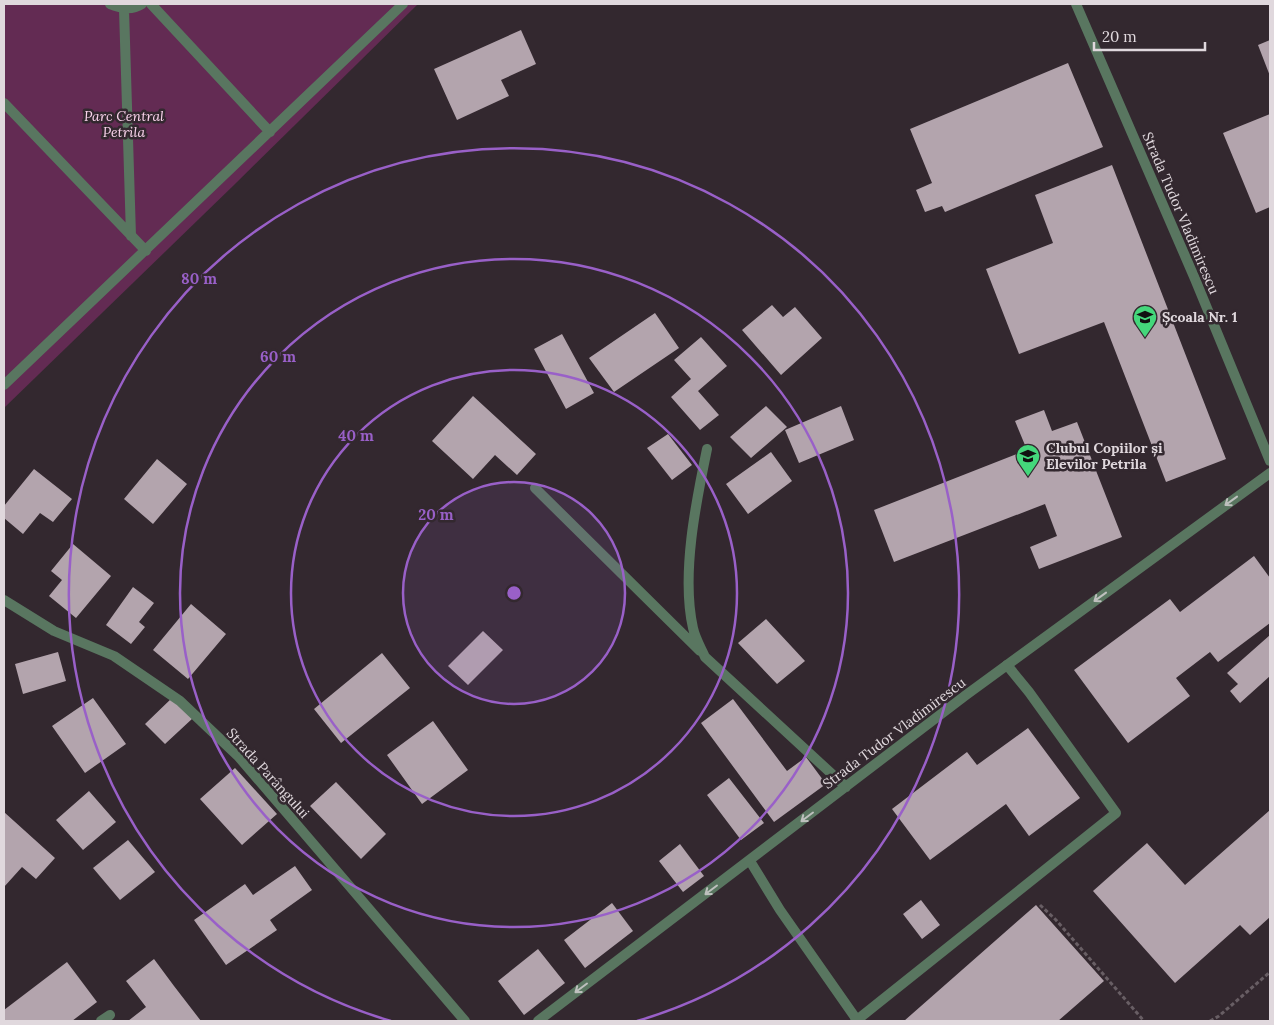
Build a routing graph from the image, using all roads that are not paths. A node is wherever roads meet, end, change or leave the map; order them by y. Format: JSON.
{"nodes":[{"id":1,"x":110,"y":4,"type":"edge"},
{"id":2,"x":142,"y":4,"type":"edge"},
{"id":3,"x":150,"y":4,"type":"edge"},
{"id":4,"x":403,"y":4,"type":"edge"},
{"id":5,"x":1076,"y":4,"type":"edge"},
{"id":6,"x":124,"y":9,"type":"junction"},
{"id":7,"x":4,"y":103,"type":"edge"},
{"id":8,"x":270,"y":132,"type":"junction"},
{"id":9,"x":130,"y":236,"type":"junction"},
{"id":10,"x":146,"y":251,"type":"junction"},
{"id":11,"x":4,"y":386,"type":"edge"},
{"id":12,"x":707,"y":449,"type":"dead end"},
{"id":13,"x":1270,"y":461,"type":"edge"},
{"id":14,"x":1270,"y":473,"type":"edge"},
{"id":15,"x":535,"y":488,"type":"dead end"},
{"id":16,"x":4,"y":600,"type":"edge"},
{"id":17,"x":705,"y":656,"type":"junction"},
{"id":18,"x":1007,"y":665,"type":"junction"},
{"id":19,"x":846,"y":787,"type":"junction"},
{"id":20,"x":750,"y":861,"type":"junction"},
{"id":21,"x":110,"y":1014,"type":"dead end"},
{"id":22,"x":101,"y":1021,"type":"edge"},
{"id":23,"x":465,"y":1021,"type":"edge"},
{"id":24,"x":538,"y":1021,"type":"edge"},
{"id":25,"x":856,"y":1021,"type":"edge"}],
"edges":[{"from":1,"to":6,"type":"street"},
{"from":2,"to":6,"type":"street"},
{"from":3,"to":8,"type":"street"},
{"from":4,"to":8,"type":"street"},
{"from":5,"to":13,"type":"street","name":"Strada Tudor Vladimirescu"},
{"from":6,"to":9,"type":"street"},
{"from":7,"to":9,"type":"street"},
{"from":8,"to":10,"type":"street"},
{"from":9,"to":10,"type":"street"},
{"from":10,"to":11,"type":"street"},
{"from":12,"to":17,"type":"street"},
{"from":14,"to":18,"type":"street","name":"Strada Tudor Vladimirescu","one_way":true},
{"from":15,"to":17,"type":"street"},
{"from":16,"to":23,"type":"street","name":"Strada Parângului"},
{"from":17,"to":19,"type":"street"},
{"from":18,"to":19,"type":"street","name":"Strada Tudor Vladimirescu"},
{"from":18,"to":25,"type":"street"},
{"from":19,"to":20,"type":"street","name":"Strada Tudor Vladimirescu","one_way":true},
{"from":20,"to":24,"type":"street","name":"Strada Tudor Vladimirescu","one_way":true},
{"from":20,"to":25,"type":"street"},
{"from":21,"to":22,"type":"street"}]}
